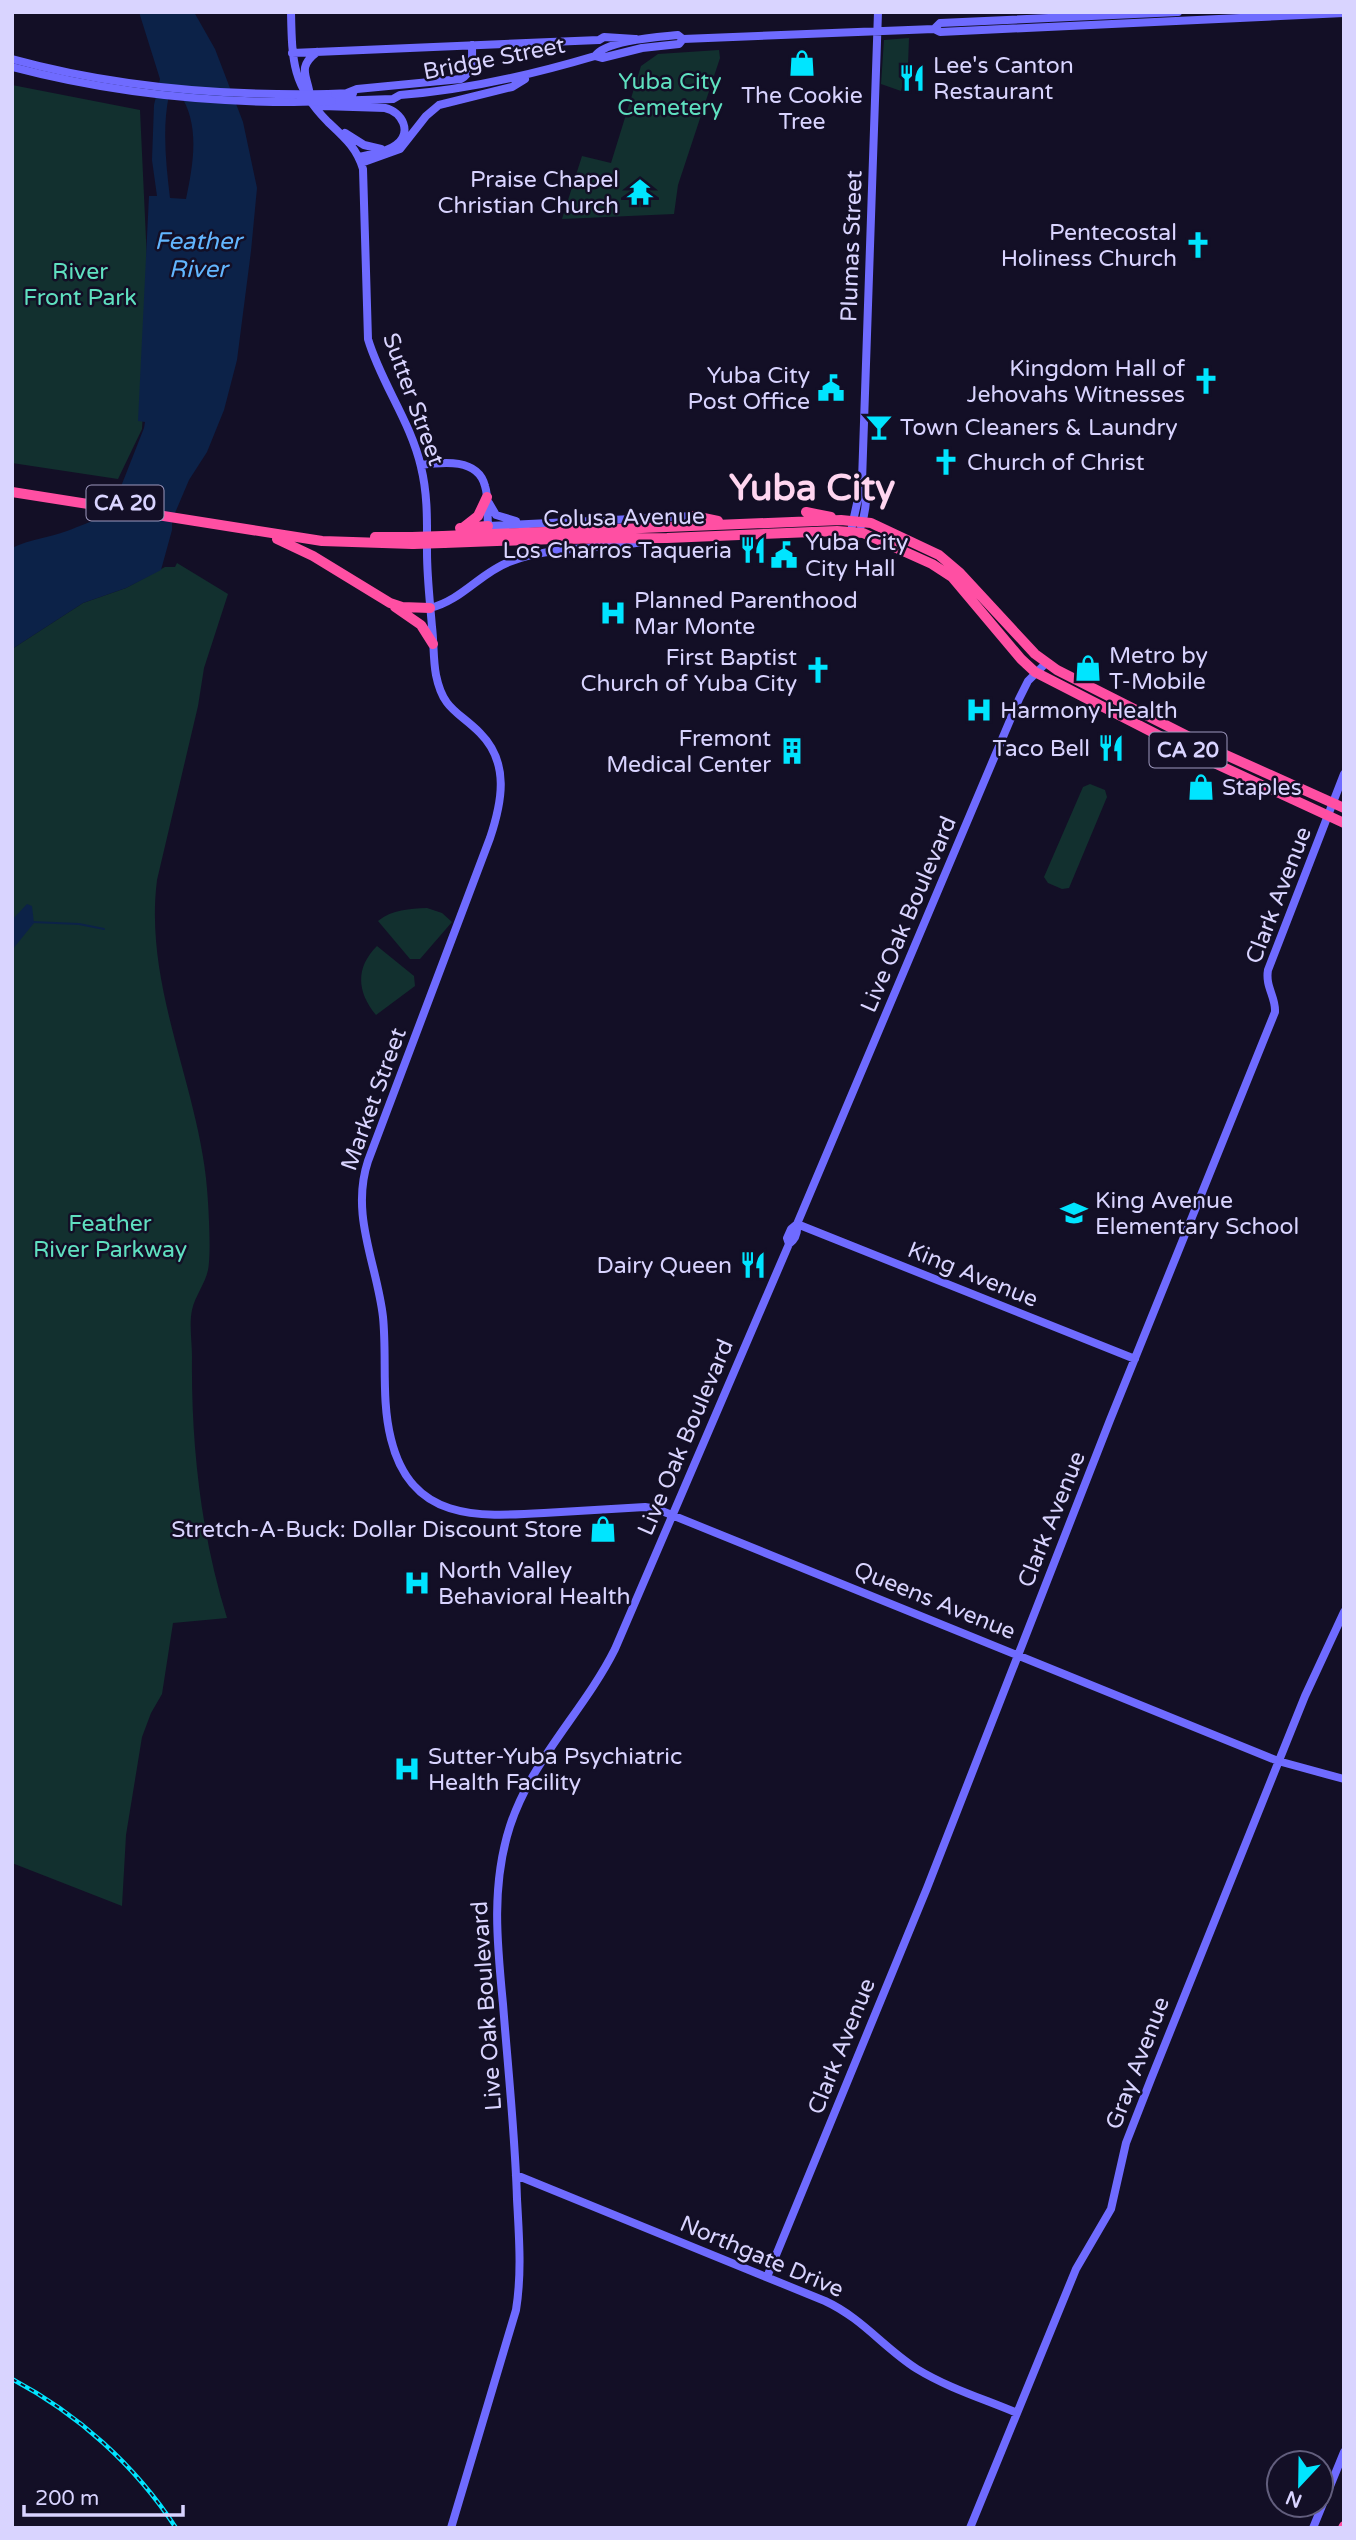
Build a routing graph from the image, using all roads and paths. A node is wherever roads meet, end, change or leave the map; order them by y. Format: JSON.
{"nodes":[{"id":1,"x":291,"y":12,"type":"edge"},
{"id":2,"x":878,"y":12,"type":"edge"},
{"id":3,"x":1178,"y":12,"type":"edge"},
{"id":4,"x":1344,"y":13,"type":"edge"},
{"id":5,"x":934,"y":29,"type":"junction"},
{"id":6,"x":878,"y":31,"type":"junction"},
{"id":7,"x":641,"y":39,"type":"junction"},
{"id":8,"x":683,"y":39,"type":"junction"},
{"id":9,"x":472,"y":45,"type":"junction"},
{"id":10,"x":317,"y":52,"type":"junction"},
{"id":11,"x":292,"y":53,"type":"junction"},
{"id":12,"x":595,"y":56,"type":"junction"},
{"id":13,"x":12,"y":59,"type":"edge"},
{"id":14,"x":12,"y":67,"type":"edge"},
{"id":15,"x":533,"y":74,"type":"junction"},
{"id":16,"x":347,"y":93,"type":"junction"},
{"id":17,"x":400,"y":94,"type":"junction"},
{"id":18,"x":310,"y":100,"type":"junction"},
{"id":19,"x":332,"y":100,"type":"junction"},
{"id":20,"x":335,"y":128,"type":"junction"},
{"id":21,"x":387,"y":149,"type":"junction"},
{"id":22,"x":360,"y":160,"type":"junction"},
{"id":23,"x":421,"y":466,"type":"junction"},
{"id":24,"x":12,"y":485,"type":"edge"},
{"id":25,"x":12,"y":492,"type":"edge"},
{"id":26,"x":487,"y":497,"type":"junction"},
{"id":27,"x":806,"y":512,"type":"dead end"},
{"id":28,"x":694,"y":516,"type":"joint"},
{"id":29,"x":841,"y":520,"type":"junction"},
{"id":30,"x":524,"y":523,"type":"junction"},
{"id":31,"x":723,"y":524,"type":"junction"},
{"id":32,"x":241,"y":526,"type":"junction"},
{"id":33,"x":488,"y":526,"type":"junction"},
{"id":34,"x":856,"y":526,"type":"junction"},
{"id":35,"x":463,"y":528,"type":"junction"},
{"id":36,"x":443,"y":536,"type":"junction"},
{"id":37,"x":412,"y":538,"type":"junction"},
{"id":38,"x":667,"y":538,"type":"junction"},
{"id":39,"x":390,"y":603,"type":"junction"},
{"id":40,"x":430,"y":608,"type":"junction"},
{"id":41,"x":985,"y":616,"type":"junction"},
{"id":42,"x":999,"y":616,"type":"junction"},
{"id":43,"x":433,"y":644,"type":"junction"},
{"id":44,"x":1046,"y":663,"type":"junction"},
{"id":45,"x":1035,"y":672,"type":"junction"},
{"id":46,"x":497,"y":759,"type":"joint"},
{"id":47,"x":1344,"y":774,"type":"edge"},
{"id":48,"x":1339,"y":806,"type":"edge"},
{"id":49,"x":1328,"y":816,"type":"junction"},
{"id":50,"x":1344,"y":823,"type":"edge"},
{"id":51,"x":797,"y":1224,"type":"junction"},
{"id":52,"x":1135,"y":1359,"type":"junction"},
{"id":53,"x":504,"y":1516,"type":"joint"},
{"id":54,"x":672,"y":1516,"type":"junction"},
{"id":55,"x":1344,"y":1612,"type":"edge"},
{"id":56,"x":1017,"y":1654,"type":"junction"},
{"id":57,"x":1278,"y":1761,"type":"junction"},
{"id":58,"x":1344,"y":1779,"type":"edge"},
{"id":59,"x":516,"y":2175,"type":"junction"},
{"id":60,"x":766,"y":2277,"type":"junction"},
{"id":61,"x":1017,"y":2413,"type":"junction"},
{"id":62,"x":1344,"y":2452,"type":"edge"},
{"id":63,"x":451,"y":2528,"type":"edge"},
{"id":64,"x":970,"y":2528,"type":"edge"},
{"id":65,"x":1313,"y":2528,"type":"edge"}],
"edges":[{"from":1,"to":11,"type":"main road"},
{"from":2,"to":6,"type":"main road","name":"Plumas Street"},
{"from":3,"to":5,"type":"main road","name":"Bridge Street"},
{"from":4,"to":5,"type":"main road","name":"Bridge Street"},
{"from":5,"to":6,"type":"main road","name":"Bridge Street"},
{"from":6,"to":8,"type":"main road","name":"Bridge Street"},
{"from":6,"to":34,"type":"main road","name":"Plumas Street"},
{"from":7,"to":8,"type":"main road","name":"Bridge Street"},
{"from":7,"to":9,"type":"main road","name":"Bridge Street"},
{"from":7,"to":12,"type":"main road","name":"Bridge Street"},
{"from":8,"to":12,"type":"main road","name":"Bridge Street"},
{"from":9,"to":10,"type":"main road","name":"Bridge Street"},
{"from":9,"to":16,"type":"main road"},
{"from":10,"to":11,"type":"main road","name":"Bridge Street"},
{"from":10,"to":18,"type":"main road"},
{"from":11,"to":18,"type":"main road"},
{"from":12,"to":15,"type":"main road","name":"Bridge Street"},
{"from":13,"to":19,"type":"main road","bridge":true},
{"from":14,"to":19,"type":"main road","bridge":true},
{"from":15,"to":17,"type":"main road","name":"Bridge Street"},
{"from":15,"to":22,"type":"main road"},
{"from":16,"to":17,"type":"main road","name":"Bridge Street"},
{"from":16,"to":19,"type":"main road","name":"Bridge Street"},
{"from":17,"to":19,"type":"main road","name":"Bridge Street"},
{"from":18,"to":20,"type":"main road"},
{"from":19,"to":21,"type":"main road"},
{"from":20,"to":21,"type":"main road"},
{"from":20,"to":22,"type":"main road"},
{"from":21,"to":22,"type":"main road"},
{"from":22,"to":23,"type":"main road","name":"Sutter Street"},
{"from":23,"to":26,"type":"main road"},
{"from":23,"to":40,"type":"main road","name":"Sutter Street"},
{"from":24,"to":32,"type":"highway","number":"CA 20"},
{"from":25,"to":32,"type":"highway","number":"CA 20"},
{"from":26,"to":30,"type":"main road"},
{"from":26,"to":33,"type":"main road"},
{"from":26,"to":35,"type":"highway"},
{"from":27,"to":29,"type":"highway"},
{"from":28,"to":30,"type":"main road","name":"Colusa Avenue"},
{"from":28,"to":31,"type":"highway"},
{"from":29,"to":31,"type":"highway","name":"Colusa Avenue","number":"CA 20"},
{"from":29,"to":34,"type":"highway","name":"Colusa Avenue","number":"CA 20"},
{"from":30,"to":33,"type":"main road","name":"Colusa Avenue"},
{"from":31,"to":36,"type":"highway","name":"Colusa Avenue","number":"CA 20"},
{"from":32,"to":37,"type":"highway","name":"Colusa Avenue","number":"CA 20"},
{"from":32,"to":37,"type":"highway","name":"Colusa Avenue","number":"CA 20"},
{"from":32,"to":39,"type":"highway"},
{"from":33,"to":35,"type":"highway"},
{"from":34,"to":38,"type":"highway","name":"Colusa Avenue","number":"CA 20"},
{"from":34,"to":41,"type":"highway","name":"Colusa Avenue","number":"CA 20"},
{"from":34,"to":42,"type":"highway","name":"Colusa Avenue","number":"CA 20"},
{"from":35,"to":36,"type":"highway"},
{"from":36,"to":37,"type":"highway","name":"Colusa Avenue","number":"CA 20","bridge":true},
{"from":36,"to":38,"type":"highway","name":"Colusa Avenue","number":"CA 20"},
{"from":38,"to":40,"type":"main road"},
{"from":39,"to":40,"type":"highway"},
{"from":39,"to":43,"type":"highway"},
{"from":40,"to":43,"type":"main road","name":"Sutter Street"},
{"from":41,"to":42,"type":"highway"},
{"from":41,"to":45,"type":"highway","name":"Colusa Avenue","number":"CA 20"},
{"from":42,"to":44,"type":"highway","name":"Colusa Avenue","number":"CA 20"},
{"from":43,"to":46,"type":"main road","name":"Sutter Street"},
{"from":44,"to":45,"type":"main road","name":"Live Oak Boulevard"},
{"from":44,"to":48,"type":"highway","name":"Colusa Avenue","number":"CA 20"},
{"from":45,"to":49,"type":"highway","name":"Colusa Avenue","number":"CA 20"},
{"from":45,"to":51,"type":"main road","name":"Live Oak Boulevard"},
{"from":46,"to":53,"type":"main road","name":"Market Street"},
{"from":47,"to":48,"type":"main road","name":"Clark Avenue"},
{"from":48,"to":49,"type":"main road","name":"Clark Avenue"},
{"from":49,"to":50,"type":"highway","name":"Colusa Avenue","number":"CA 20"},
{"from":49,"to":52,"type":"main road","name":"Clark Avenue"},
{"from":51,"to":52,"type":"main road","name":"King Avenue"},
{"from":51,"to":54,"type":"main road","name":"Live Oak Boulevard"},
{"from":52,"to":56,"type":"main road","name":"Clark Avenue"},
{"from":53,"to":54,"type":"main road","name":"Queens Avenue"},
{"from":54,"to":56,"type":"main road","name":"Queens Avenue"},
{"from":54,"to":59,"type":"main road","name":"Live Oak Boulevard"},
{"from":55,"to":57,"type":"main road","name":"Gray Avenue"},
{"from":56,"to":57,"type":"main road","name":"Queens Avenue"},
{"from":56,"to":60,"type":"main road","name":"Clark Avenue"},
{"from":57,"to":58,"type":"main road","name":"Queens Avenue"},
{"from":57,"to":61,"type":"main road","name":"Gray Avenue"},
{"from":59,"to":60,"type":"main road","name":"Northgate Drive"},
{"from":59,"to":63,"type":"main road","name":"Live Oak Boulevard"},
{"from":60,"to":61,"type":"main road","name":"Northgate Drive"},
{"from":61,"to":64,"type":"main road","name":"Gray Avenue"},
{"from":62,"to":65,"type":"main road"}]}
